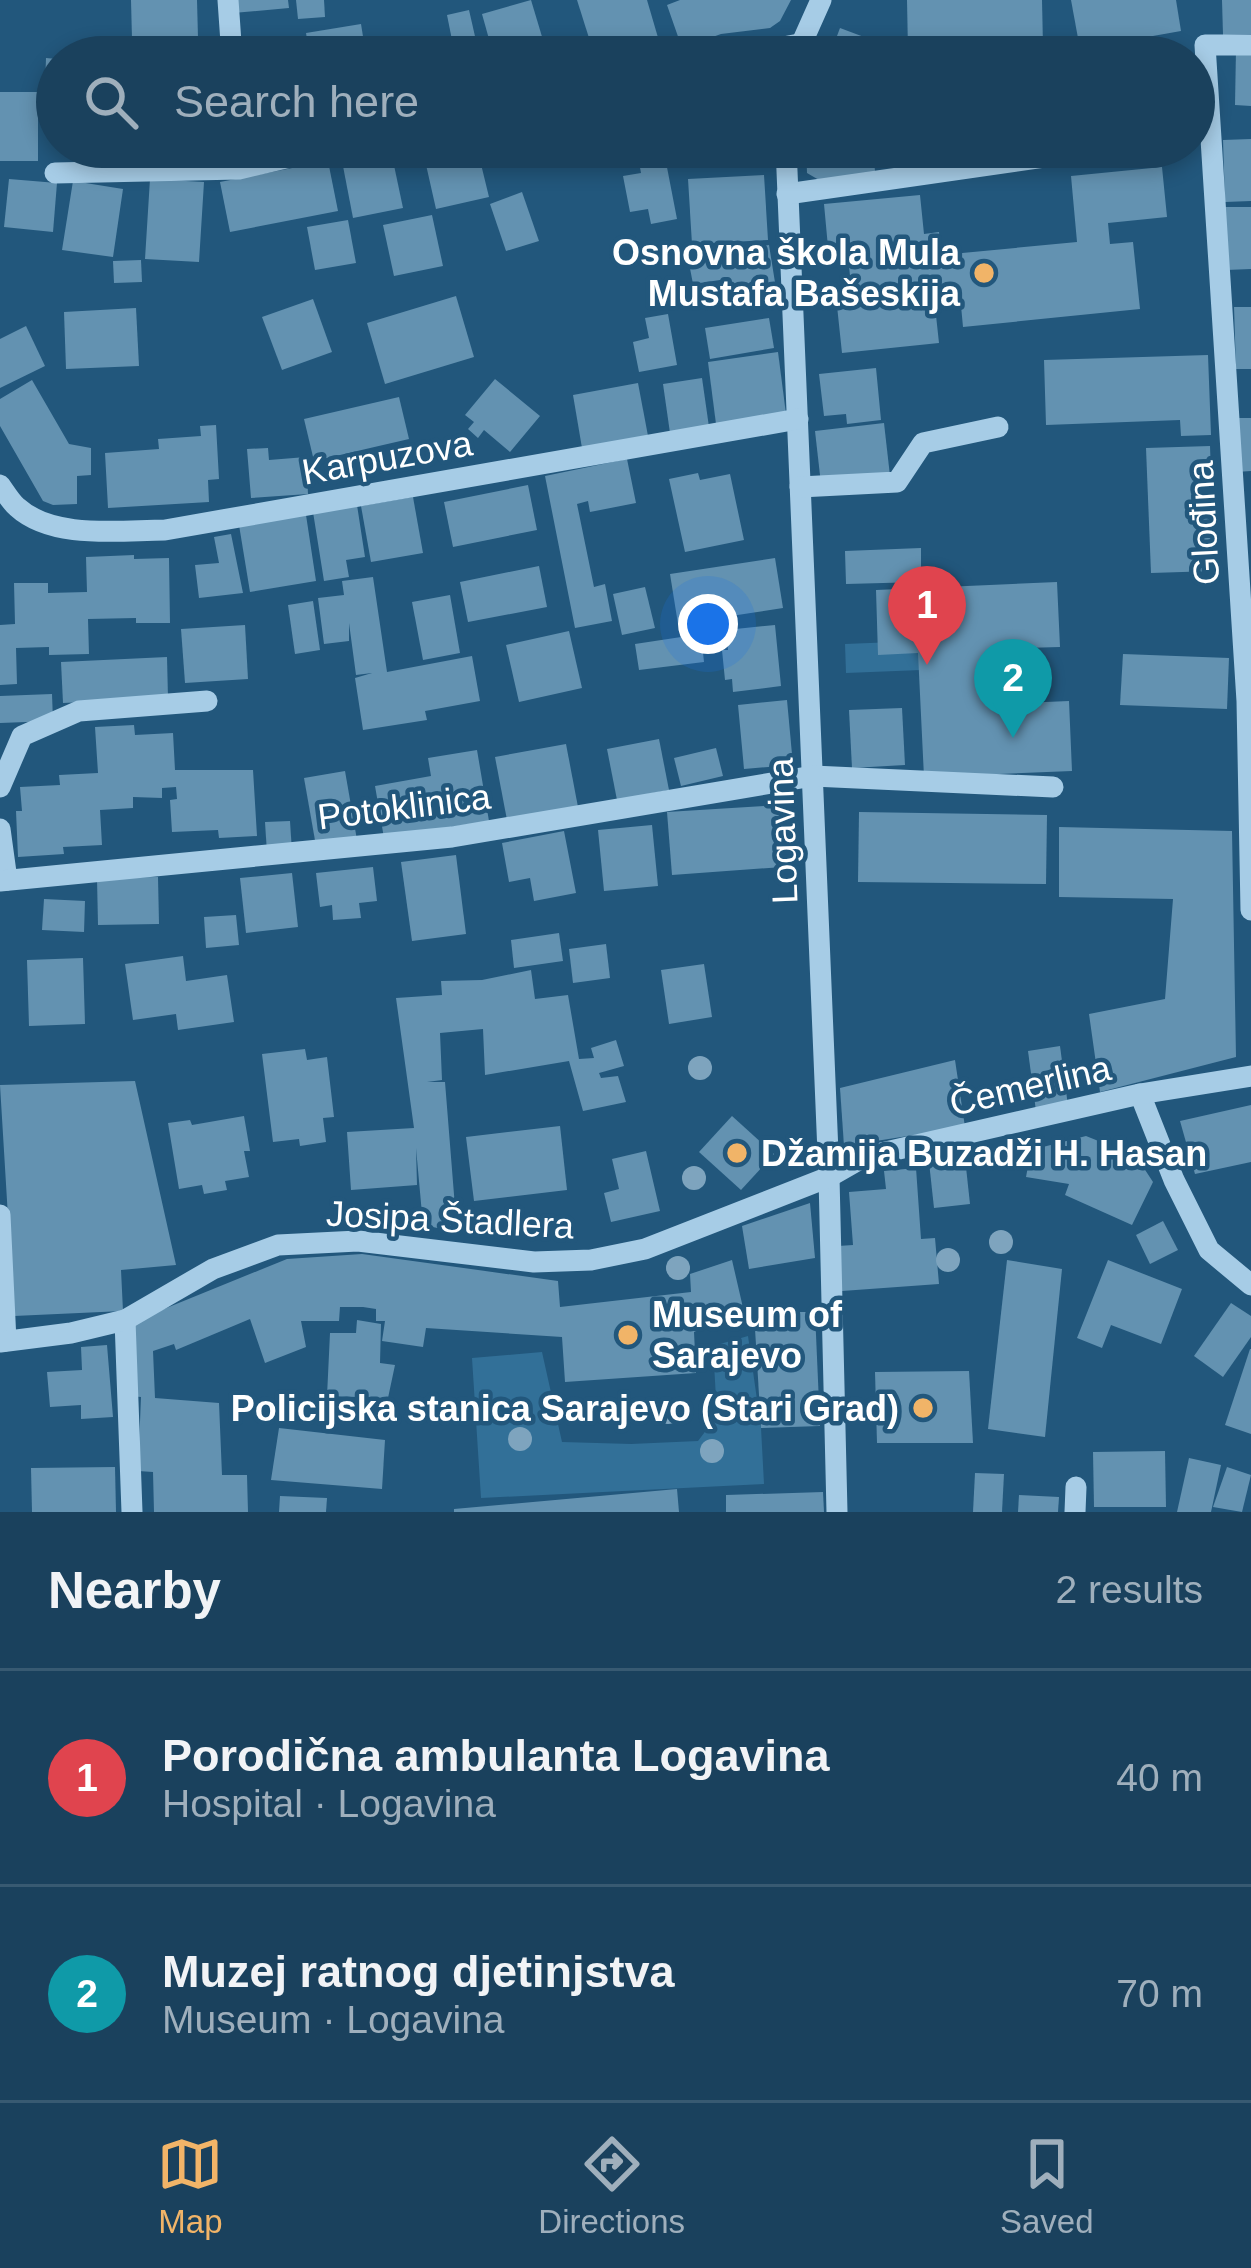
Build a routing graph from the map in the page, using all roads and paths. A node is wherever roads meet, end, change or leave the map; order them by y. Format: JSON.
{"nodes":[{"id":1,"x":228,"y":0,"type":"edge"},
{"id":2,"x":821,"y":0,"type":"edge"},
{"id":3,"x":231,"y":36,"type":"edge"},
{"id":4,"x":804,"y":36,"type":"edge"},
{"id":5,"x":1215,"y":45,"type":"edge"},
{"id":6,"x":1251,"y":45,"type":"edge"},
{"id":7,"x":116,"y":168,"type":"edge"},
{"id":8,"x":786,"y":168,"type":"edge"},
{"id":9,"x":968,"y":168,"type":"edge"},
{"id":10,"x":1206,"y":168,"type":"edge"},
{"id":11,"x":55,"y":173,"type":"dead end"},
{"id":12,"x":787,"y":194,"type":"junction"},
{"id":13,"x":798,"y":419,"type":"junction"},
{"id":14,"x":998,"y":427,"type":"dead end"},
{"id":15,"x":0,"y":484,"type":"edge"},
{"id":16,"x":800,"y":487,"type":"junction"},
{"id":17,"x":207,"y":701,"type":"dead end"},
{"id":18,"x":813,"y":776,"type":"junction"},
{"id":19,"x":0,"y":787,"type":"edge"},
{"id":20,"x":1053,"y":788,"type":"dead end"},
{"id":21,"x":0,"y":829,"type":"edge"},
{"id":22,"x":4,"y":880,"type":"edge"},
{"id":23,"x":1251,"y":910,"type":"edge"},
{"id":24,"x":1251,"y":1076,"type":"edge"},
{"id":25,"x":1140,"y":1094,"type":"junction"},
{"id":26,"x":829,"y":1177,"type":"junction"},
{"id":27,"x":0,"y":1216,"type":"edge"},
{"id":28,"x":1251,"y":1285,"type":"edge"},
{"id":29,"x":125,"y":1320,"type":"junction"},
{"id":30,"x":3,"y":1342,"type":"edge"},
{"id":31,"x":1076,"y":1486,"type":"dead end"},
{"id":32,"x":132,"y":1512,"type":"edge"},
{"id":33,"x":837,"y":1512,"type":"edge"},
{"id":34,"x":1075,"y":1512,"type":"edge"}],
"edges":[{"from":1,"to":3,"type":"street"},
{"from":2,"to":4,"type":"street"},
{"from":5,"to":6,"type":"street","name":"Glođina"},
{"from":7,"to":11,"type":"street"},
{"from":8,"to":12,"type":"street","name":"Logavina"},
{"from":9,"to":12,"type":"street"},
{"from":10,"to":23,"type":"street","name":"Glođina"},
{"from":12,"to":13,"type":"street","name":"Logavina"},
{"from":13,"to":15,"type":"street","name":"Karpuzova"},
{"from":13,"to":16,"type":"street","name":"Logavina"},
{"from":14,"to":16,"type":"street"},
{"from":16,"to":18,"type":"street","name":"Logavina"},
{"from":17,"to":19,"type":"street"},
{"from":18,"to":20,"type":"street","name":"Potoklinica"},
{"from":18,"to":22,"type":"street","name":"Potoklinica"},
{"from":18,"to":26,"type":"street","name":"Logavina"},
{"from":21,"to":22,"type":"street"},
{"from":24,"to":25,"type":"street","name":"Čemerlina"},
{"from":25,"to":26,"type":"street","name":"Čemerlina"},
{"from":25,"to":28,"type":"street"},
{"from":26,"to":29,"type":"street","name":"Josipa Štadlera"},
{"from":26,"to":33,"type":"street","name":"Logavina"},
{"from":27,"to":30,"type":"street"},
{"from":29,"to":30,"type":"street","name":"Josipa Štadlera"},
{"from":29,"to":32,"type":"street"},
{"from":31,"to":34,"type":"street"}]}
